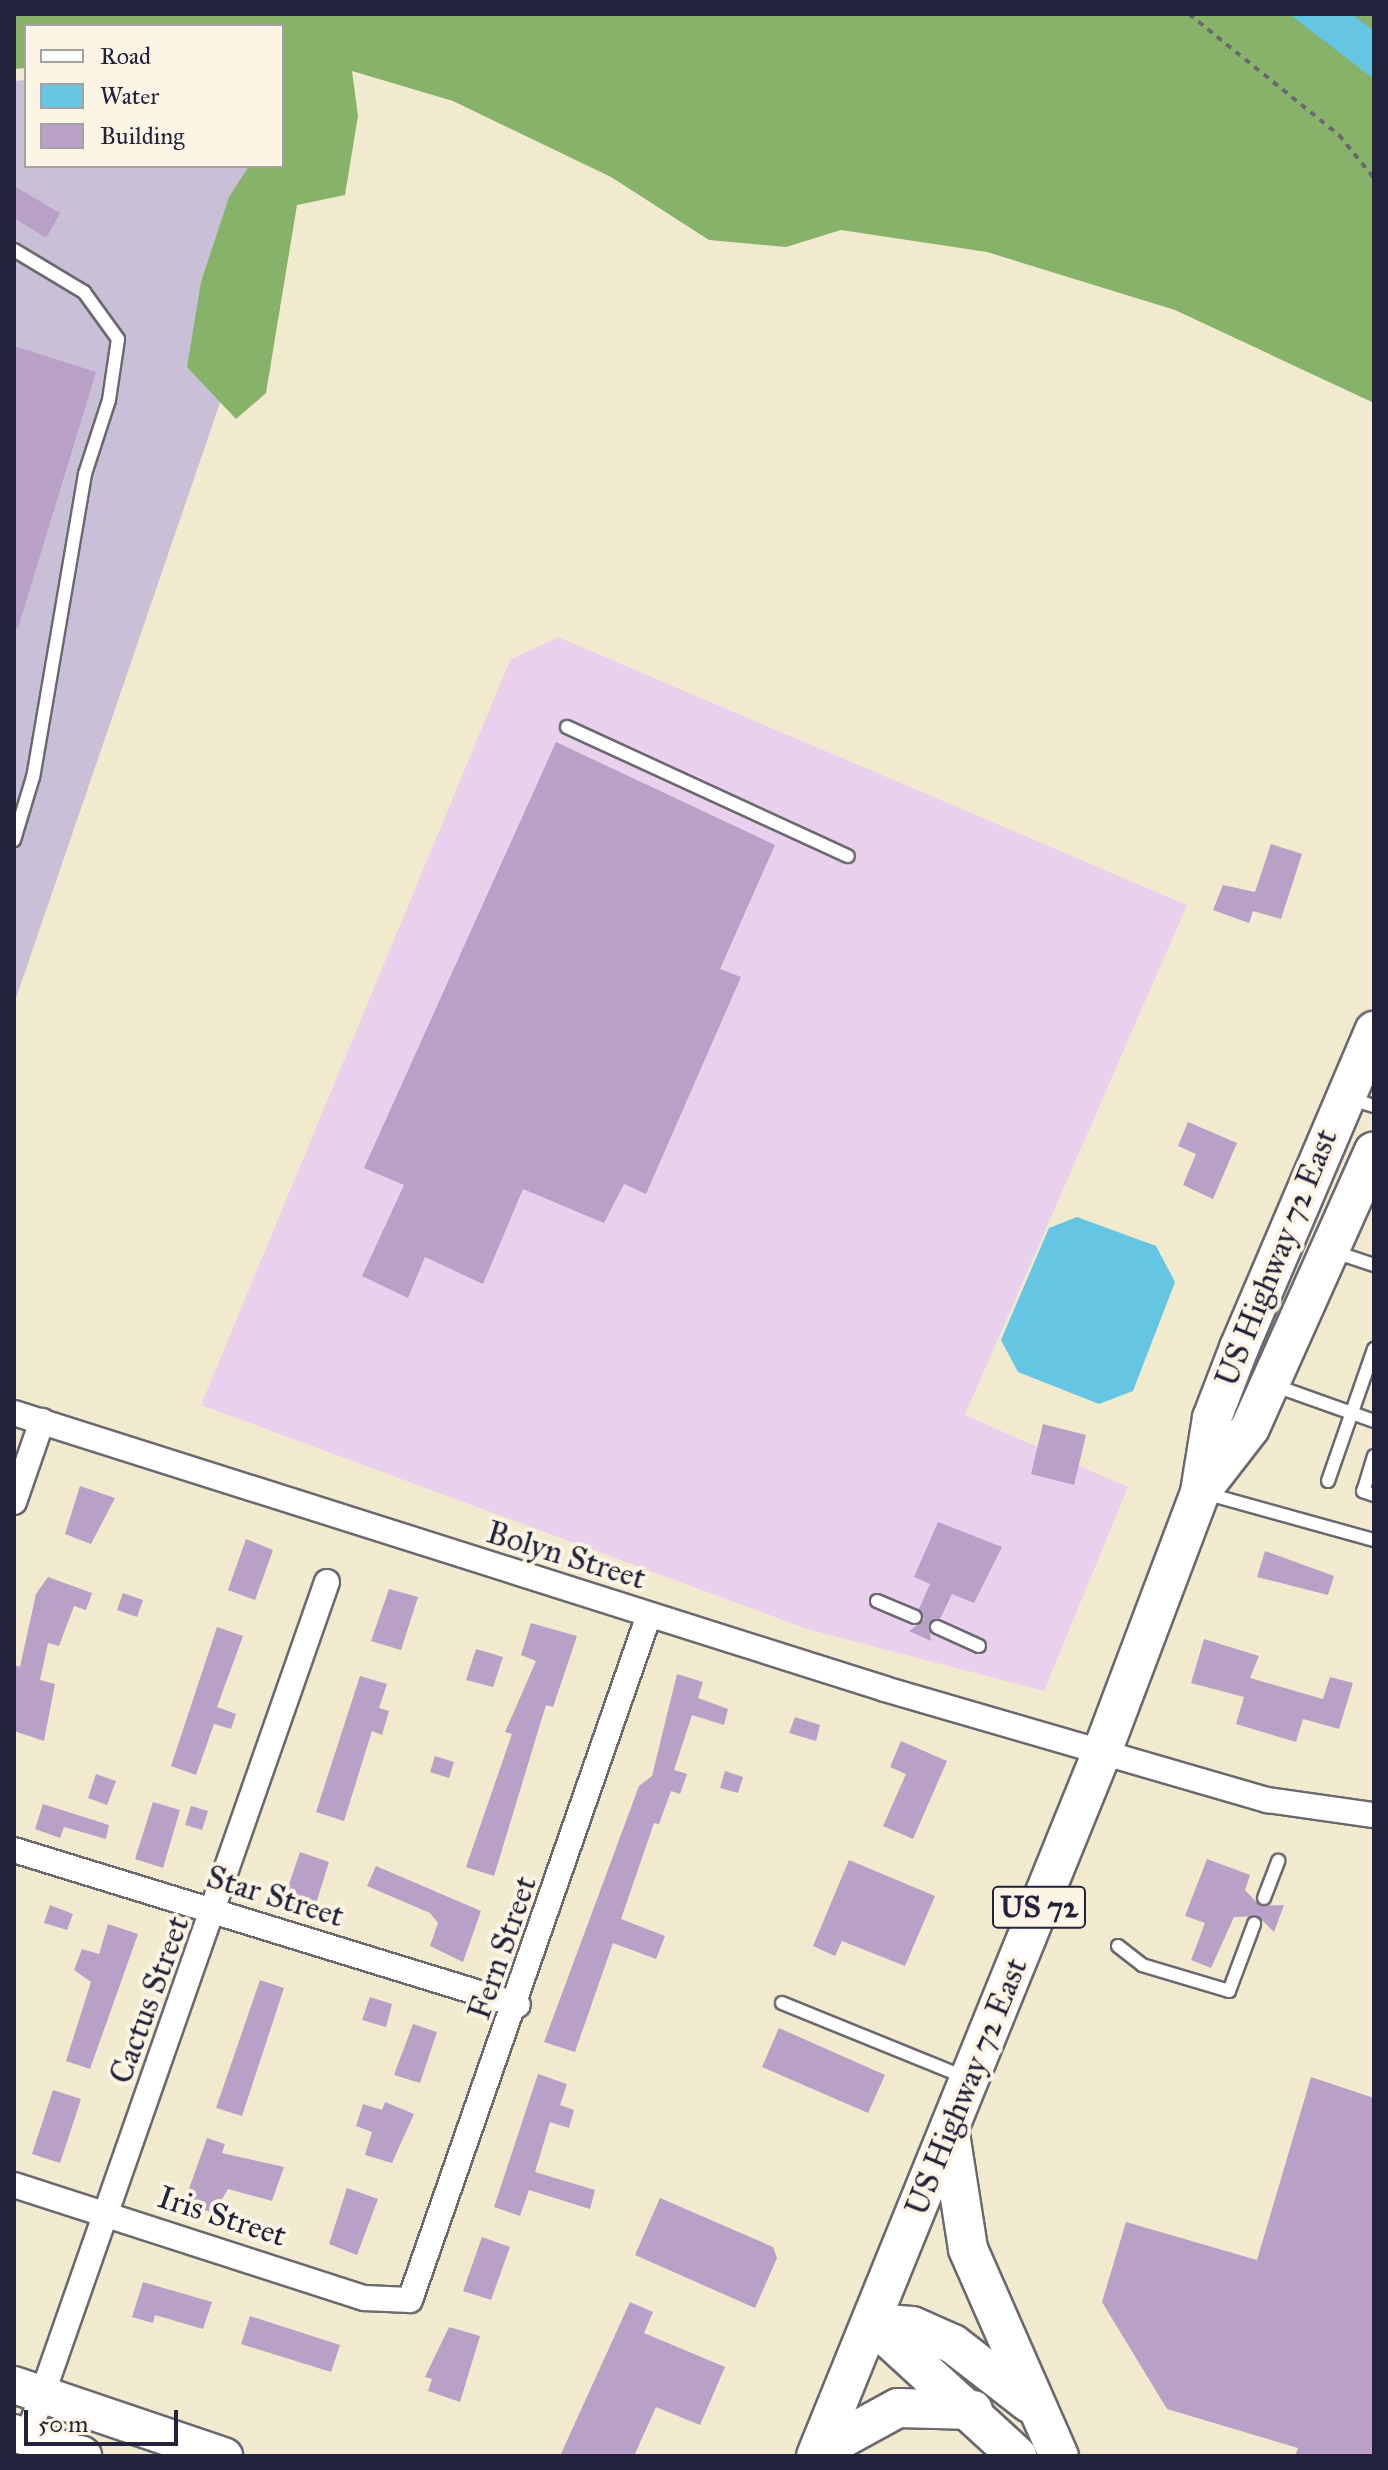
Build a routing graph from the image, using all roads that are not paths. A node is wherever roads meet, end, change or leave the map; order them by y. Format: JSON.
{"nodes":[{"id":1,"x":14,"y":250,"type":"edge"},
{"id":2,"x":567,"y":727,"type":"dead end"},
{"id":3,"x":14,"y":840,"type":"edge"},
{"id":4,"x":848,"y":856,"type":"dead end"},
{"id":5,"x":1374,"y":1031,"type":"edge"},
{"id":6,"x":1359,"y":1101,"type":"edge"},
{"id":7,"x":1374,"y":1151,"type":"edge"},
{"id":8,"x":1330,"y":1251,"type":"junction"},
{"id":9,"x":1374,"y":1265,"type":"edge"},
{"id":10,"x":1291,"y":1282,"type":"junction"},
{"id":11,"x":1374,"y":1349,"type":"edge"},
{"id":12,"x":1270,"y":1384,"type":"junction"},
{"id":13,"x":14,"y":1413,"type":"edge"},
{"id":14,"x":1352,"y":1413,"type":"junction"},
{"id":15,"x":42,"y":1421,"type":"junction"},
{"id":16,"x":1374,"y":1421,"type":"edge"},
{"id":17,"x":1374,"y":1456,"type":"edge"},
{"id":18,"x":1328,"y":1481,"type":"dead end"},
{"id":19,"x":1200,"y":1492,"type":"junction"},
{"id":20,"x":1374,"y":1495,"type":"edge"},
{"id":21,"x":14,"y":1502,"type":"edge"},
{"id":22,"x":1374,"y":1540,"type":"edge"},
{"id":23,"x":327,"y":1582,"type":"dead end"},
{"id":24,"x":877,"y":1601,"type":"dead end"},
{"id":25,"x":649,"y":1615,"type":"junction"},
{"id":26,"x":915,"y":1617,"type":"dead end"},
{"id":27,"x":937,"y":1627,"type":"dead end"},
{"id":28,"x":979,"y":1646,"type":"dead end"},
{"id":29,"x":1102,"y":1752,"type":"junction"},
{"id":30,"x":1374,"y":1815,"type":"edge"},
{"id":31,"x":14,"y":1850,"type":"edge"},
{"id":32,"x":1278,"y":1861,"type":"dead end"},
{"id":33,"x":1264,"y":1898,"type":"dead end"},
{"id":34,"x":215,"y":1913,"type":"junction"},
{"id":35,"x":1254,"y":1924,"type":"dead end"},
{"id":36,"x":1118,"y":1946,"type":"dead end"},
{"id":37,"x":782,"y":2003,"type":"dead end"},
{"id":38,"x":518,"y":2005,"type":"junction"},
{"id":39,"x":970,"y":2079,"type":"junction"},
{"id":40,"x":951,"y":2129,"type":"junction"},
{"id":41,"x":14,"y":2185,"type":"edge"},
{"id":42,"x":107,"y":2213,"type":"junction"},
{"id":43,"x":410,"y":2300,"type":"joint"},
{"id":44,"x":872,"y":2323,"type":"junction"},
{"id":45,"x":29,"y":2390,"type":"edge"},
{"id":46,"x":973,"y":2410,"type":"junction"},
{"id":47,"x":1042,"y":2420,"type":"junction"},
{"id":48,"x":21,"y":2442,"type":"edge"},
{"id":49,"x":818,"y":2453,"type":"edge"},
{"id":50,"x":81,"y":2456,"type":"edge"},
{"id":51,"x":224,"y":2456,"type":"edge"},
{"id":52,"x":1017,"y":2456,"type":"edge"},
{"id":53,"x":1059,"y":2456,"type":"edge"}],
"edges":[{"from":1,"to":3,"type":"lane"},
{"from":2,"to":4,"type":"lane"},
{"from":5,"to":6,"type":"highway","name":"US Highway 72 East","number":"US 72"},
{"from":6,"to":10,"type":"highway","name":"US Highway 72 East","number":"US 72"},
{"from":7,"to":8,"type":"highway","name":"US Highway 72 East","number":"US 72"},
{"from":8,"to":9,"type":"lane"},
{"from":8,"to":10,"type":"highway","name":"US Highway 72 East","number":"US 72"},
{"from":10,"to":12,"type":"highway","name":"US Highway 72 East","number":"US 72"},
{"from":10,"to":19,"type":"highway","name":"US Highway 72 East","number":"US 72"},
{"from":11,"to":14,"type":"lane"},
{"from":12,"to":14,"type":"lane"},
{"from":12,"to":19,"type":"highway","name":"US Highway 72 East","number":"US 72"},
{"from":13,"to":15,"type":"street","name":"Bolyn Street"},
{"from":14,"to":16,"type":"lane"},
{"from":14,"to":18,"type":"lane"},
{"from":15,"to":21,"type":"street"},
{"from":15,"to":25,"type":"street","name":"Bolyn Street"},
{"from":17,"to":20,"type":"lane"},
{"from":19,"to":22,"type":"lane"},
{"from":19,"to":29,"type":"highway","name":"US Highway 72 East","number":"US 72"},
{"from":23,"to":34,"type":"street","name":"Cactus Street"},
{"from":24,"to":26,"type":"lane"},
{"from":25,"to":29,"type":"street","name":"Bolyn Street"},
{"from":25,"to":38,"type":"street","name":"Fern Street"},
{"from":27,"to":28,"type":"lane"},
{"from":29,"to":30,"type":"street","name":"Bolyn Street"},
{"from":29,"to":39,"type":"highway","name":"US Highway 72 East","number":"US 72"},
{"from":31,"to":34,"type":"street","name":"Star Street"},
{"from":32,"to":33,"type":"lane"},
{"from":34,"to":38,"type":"street","name":"Star Street"},
{"from":34,"to":42,"type":"street","name":"Cactus Street"},
{"from":35,"to":36,"type":"lane"},
{"from":37,"to":39,"type":"lane"},
{"from":38,"to":43,"type":"street","name":"Fern Street"},
{"from":39,"to":40,"type":"highway","name":"US Highway 72 East","number":"US 72"},
{"from":40,"to":44,"type":"highway","name":"US Highway 72 East","number":"US 72"},
{"from":40,"to":47,"type":"highway"},
{"from":41,"to":42,"type":"street","name":"Iris Street"},
{"from":42,"to":43,"type":"street","name":"Iris Street"},
{"from":42,"to":45,"type":"street","name":"Cactus Street"},
{"from":44,"to":46,"type":"highway"},
{"from":44,"to":47,"type":"highway"},
{"from":44,"to":49,"type":"highway","name":"US Highway 72 East","number":"US 72"},
{"from":45,"to":48,"type":"street","name":"Cactus Street"},
{"from":45,"to":51,"type":"main road"},
{"from":46,"to":49,"type":"highway"},
{"from":46,"to":52,"type":"highway"},
{"from":47,"to":53,"type":"highway"},
{"from":48,"to":50,"type":"main road"}]}
